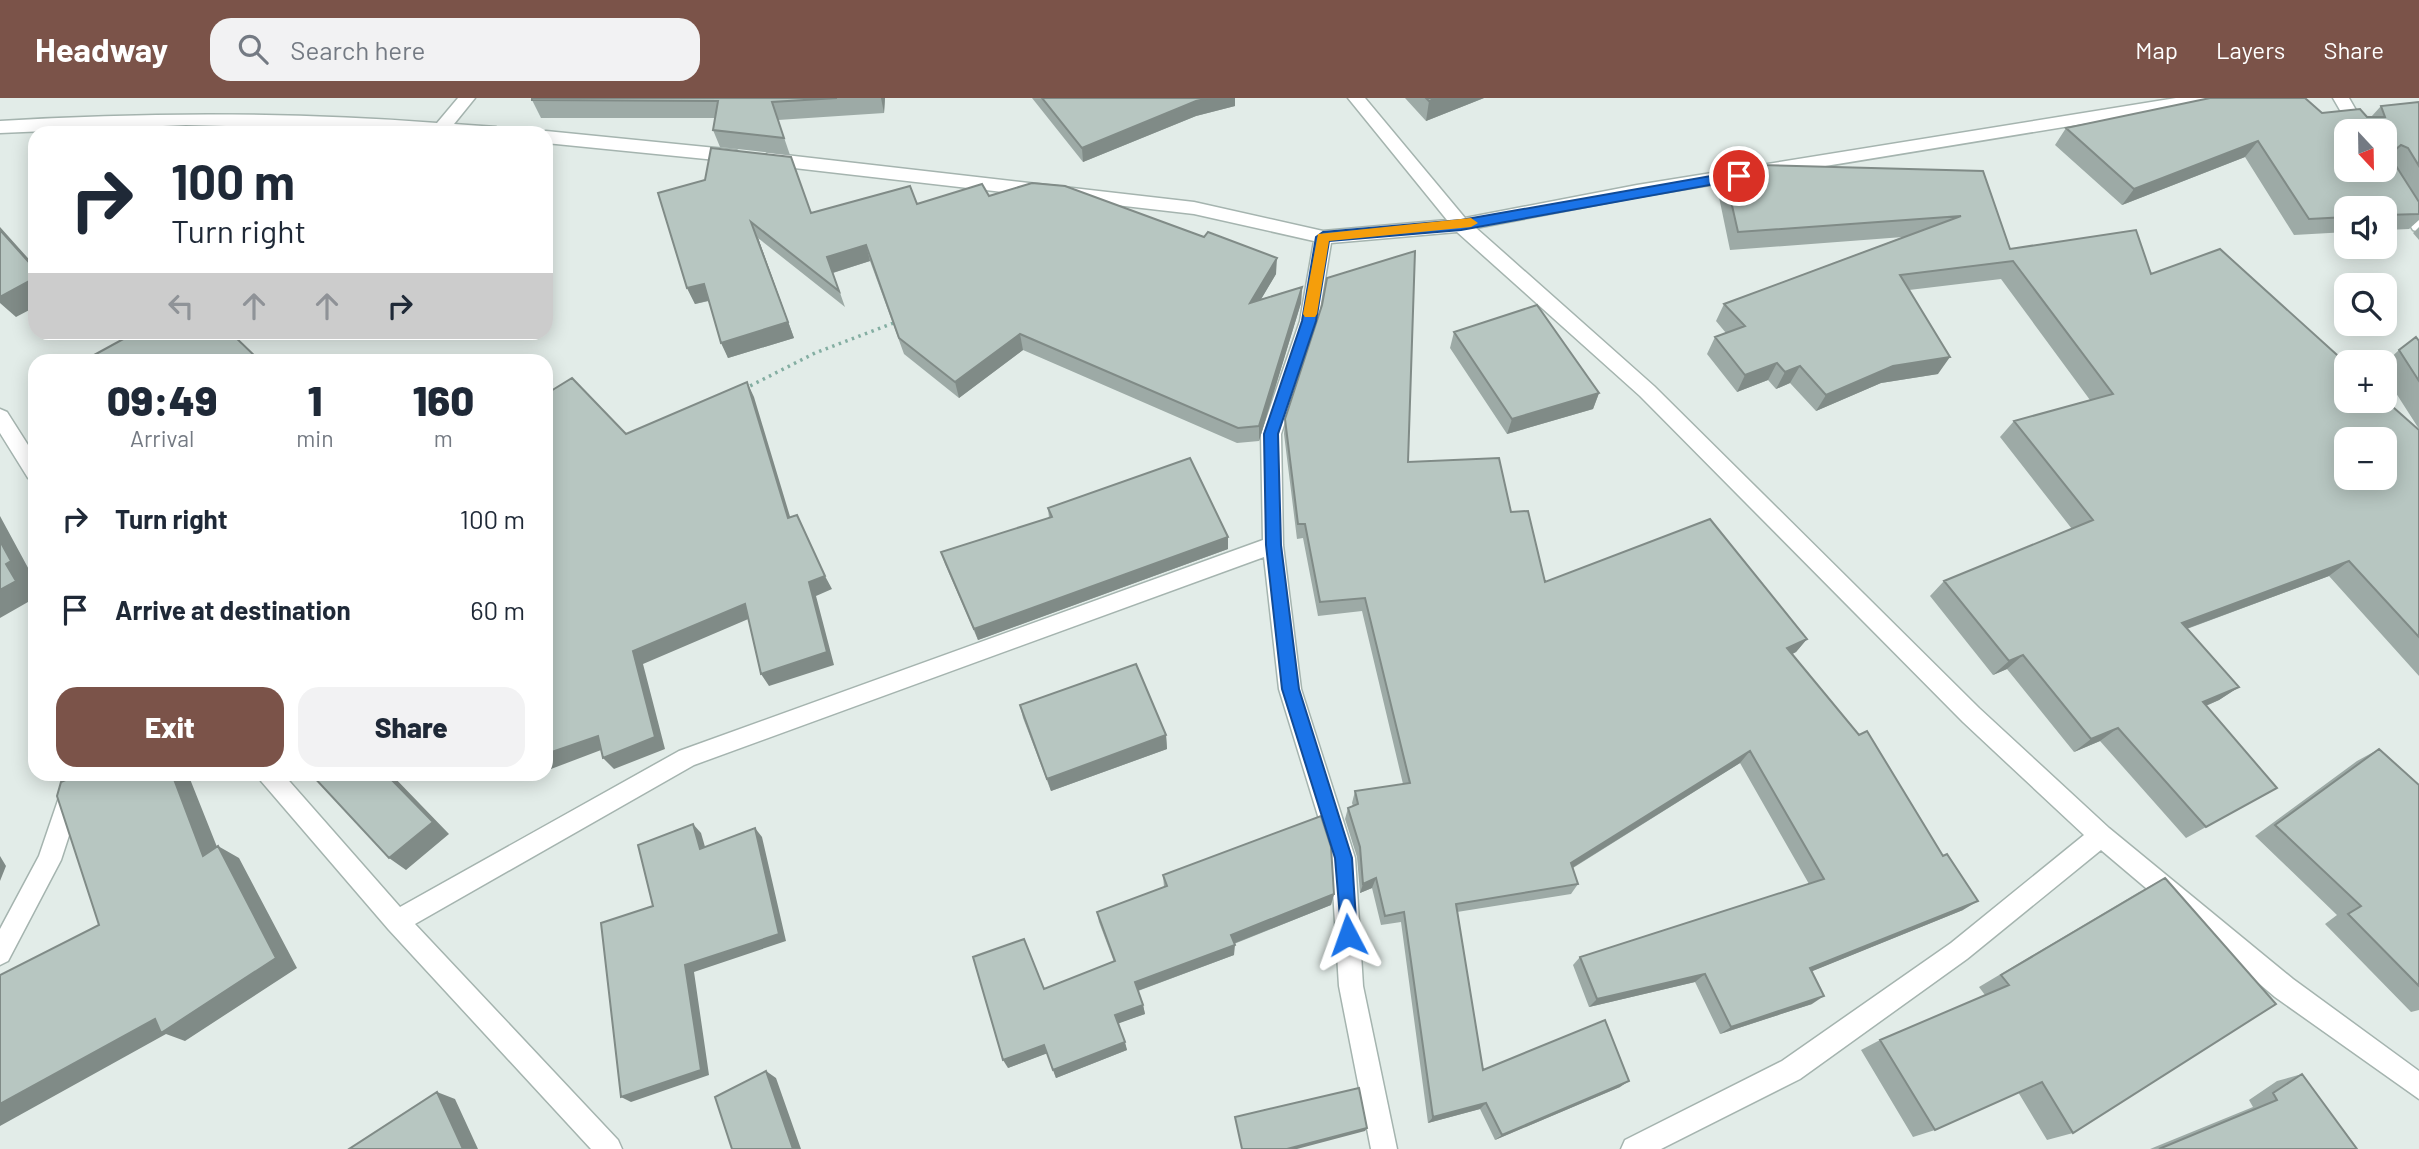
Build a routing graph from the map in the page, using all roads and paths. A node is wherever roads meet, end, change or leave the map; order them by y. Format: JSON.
{"nodes":[{"id":1,"x":467,"y":98,"type":"edge"},
{"id":2,"x":1356,"y":98,"type":"edge"},
{"id":3,"x":2210,"y":98,"type":"edge"},
{"id":4,"x":2341,"y":98,"type":"edge"},
{"id":5,"x":2353,"y":119,"type":"edge"},
{"id":6,"x":404,"y":126,"type":"edge"},
{"id":7,"x":444,"y":126,"type":"edge"},
{"id":8,"x":0,"y":127,"type":"edge"},
{"id":9,"x":553,"y":139,"type":"edge"},
{"id":10,"x":2392,"y":182,"type":"edge"},
{"id":11,"x":1461,"y":225,"type":"junction"},
{"id":12,"x":2419,"y":226,"type":"edge"},
{"id":13,"x":1323,"y":237,"type":"junction"},
{"id":14,"x":901,"y":320,"type":"edge"},
{"id":15,"x":734,"y":395,"type":"edge"},
{"id":16,"x":0,"y":417,"type":"edge"},
{"id":17,"x":28,"y":461,"type":"edge"},
{"id":18,"x":1273,"y":545,"type":"junction"},
{"id":19,"x":76,"y":781,"type":"edge"},
{"id":20,"x":275,"y":781,"type":"edge"},
{"id":21,"x":2101,"y":835,"type":"junction"},
{"id":22,"x":397,"y":922,"type":"junction"},
{"id":23,"x":0,"y":953,"type":"edge"},
{"id":24,"x":2419,"y":1086,"type":"edge"},
{"id":25,"x":609,"y":1149,"type":"edge"},
{"id":26,"x":1384,"y":1149,"type":"edge"},
{"id":27,"x":1634,"y":1149,"type":"edge"}],
"edges":[{"from":1,"to":7,"type":"street"},
{"from":2,"to":11,"type":"street"},
{"from":3,"to":11,"type":"street"},
{"from":4,"to":5,"type":"street"},
{"from":6,"to":8,"type":"street"},
{"from":9,"to":13,"type":"street"},
{"from":10,"to":12,"type":"street"},
{"from":11,"to":13,"type":"street"},
{"from":11,"to":21,"type":"street"},
{"from":13,"to":18,"type":"street"},
{"from":14,"to":15,"type":"path"},
{"from":16,"to":17,"type":"street"},
{"from":18,"to":22,"type":"street"},
{"from":18,"to":26,"type":"street"},
{"from":19,"to":23,"type":"street"},
{"from":20,"to":22,"type":"street"},
{"from":21,"to":24,"type":"street"},
{"from":21,"to":27,"type":"street"},
{"from":22,"to":25,"type":"street"}]}
